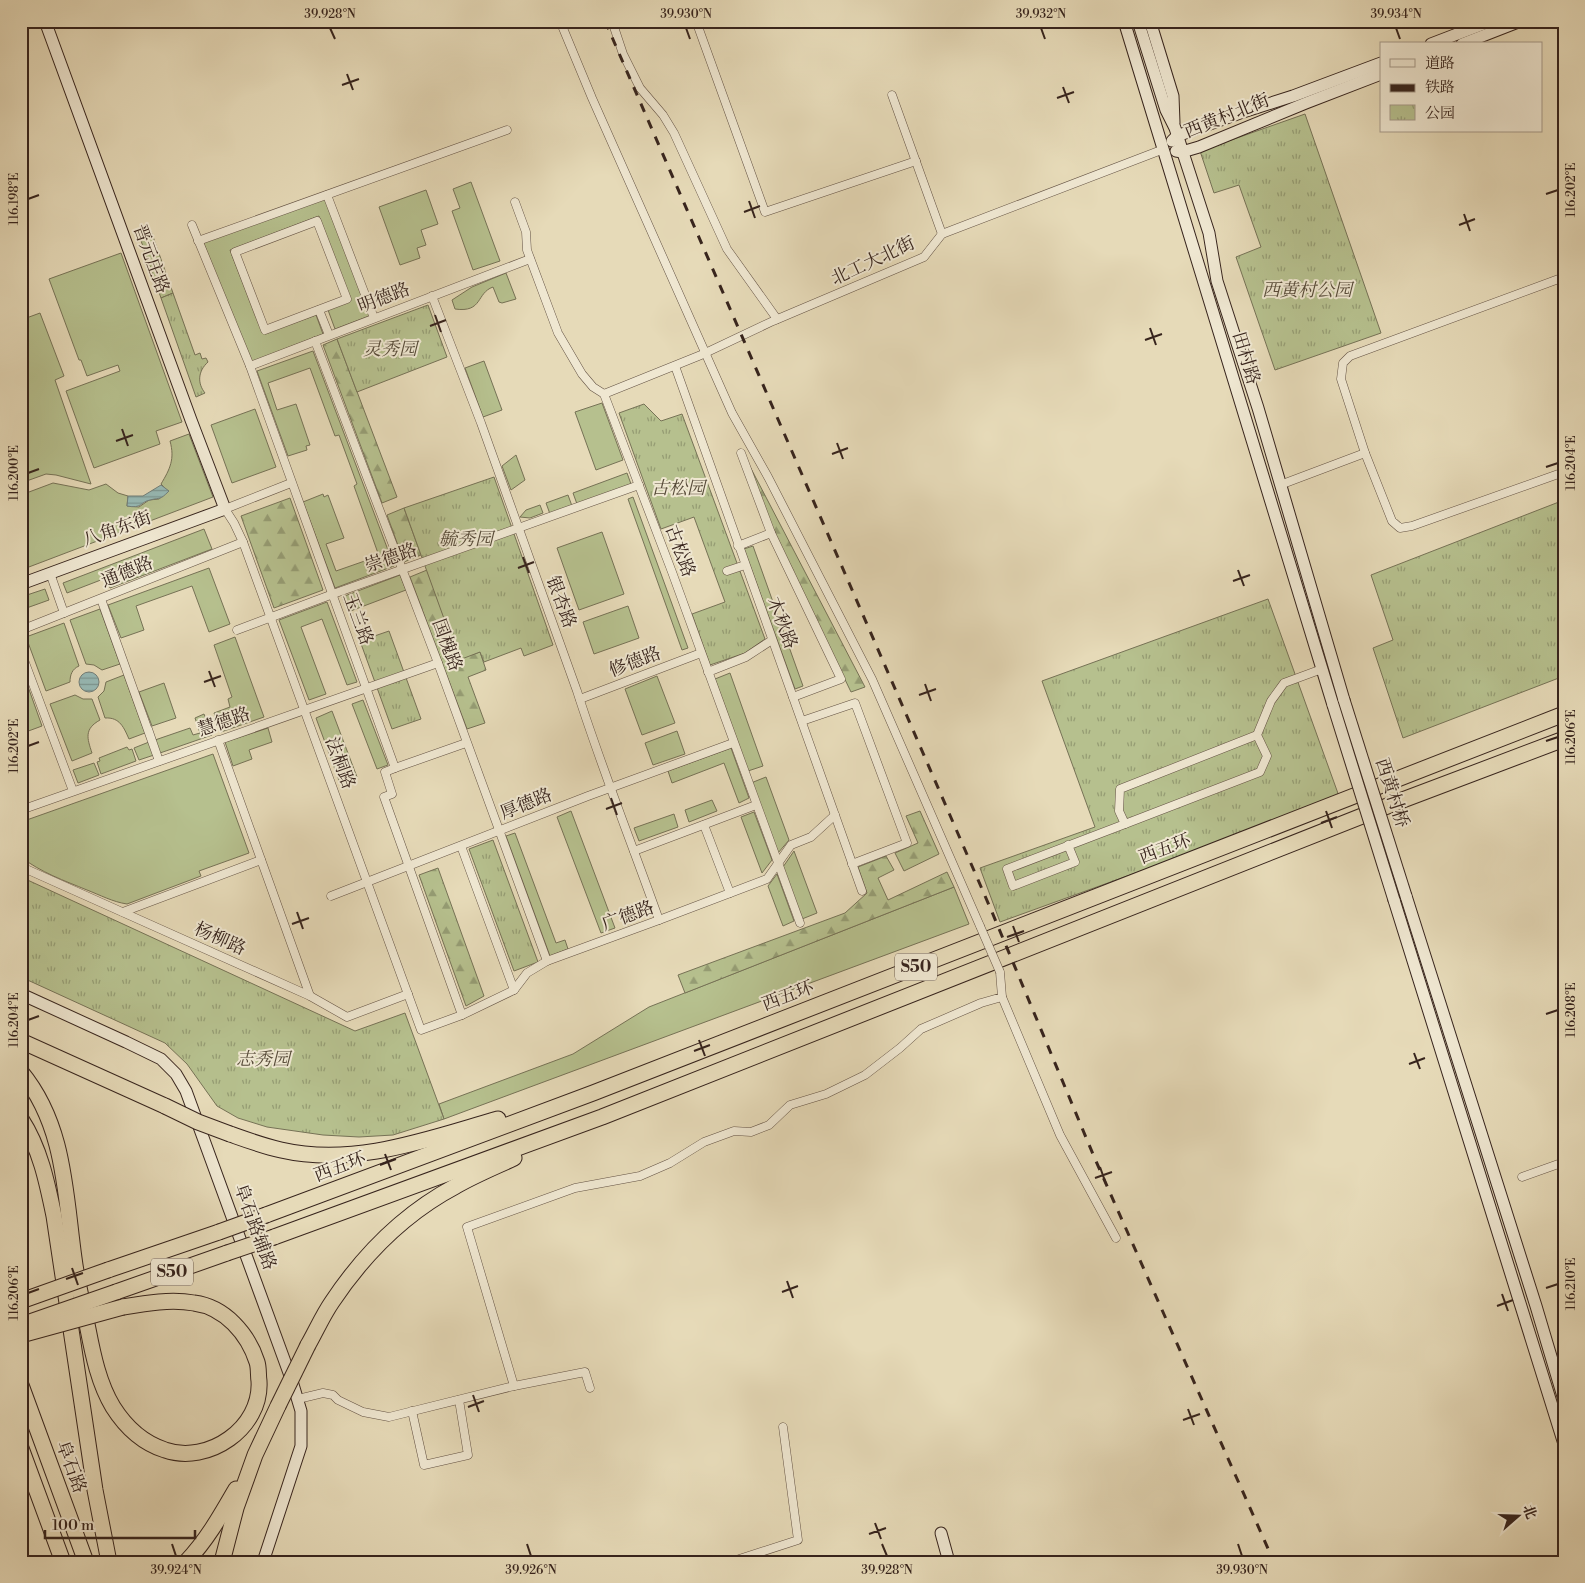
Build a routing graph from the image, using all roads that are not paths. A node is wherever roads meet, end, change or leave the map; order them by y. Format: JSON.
{"nodes":[{"id":1,"x":44,"y":21,"type":"edge"},
{"id":2,"x":560,"y":21,"type":"edge"},
{"id":3,"x":612,"y":21,"type":"edge"},
{"id":4,"x":696,"y":21,"type":"edge"},
{"id":5,"x":1124,"y":21,"type":"edge"},
{"id":6,"x":1138,"y":21,"type":"edge"},
{"id":7,"x":1150,"y":21,"type":"edge"},
{"id":8,"x":1491,"y":21,"type":"edge"},
{"id":9,"x":1521,"y":21,"type":"edge"},
{"id":10,"x":1436,"y":42,"type":"edge"},
{"id":11,"x":1467,"y":42,"type":"edge"},
{"id":12,"x":1380,"y":63,"type":"edge"},
{"id":13,"x":1380,"y":74,"type":"edge"},
{"id":14,"x":892,"y":95,"type":"dead end"},
{"id":15,"x":507,"y":130,"type":"dead end"},
{"id":16,"x":1176,"y":132,"type":"junction"},
{"id":17,"x":1164,"y":149,"type":"junction"},
{"id":18,"x":1182,"y":152,"type":"junction"},
{"id":19,"x":916,"y":161,"type":"junction"},
{"id":20,"x":327,"y":195,"type":"junction"},
{"id":21,"x":515,"y":202,"type":"dead end"},
{"id":22,"x":192,"y":224,"type":"dead end"},
{"id":23,"x":942,"y":234,"type":"junction"},
{"id":24,"x":198,"y":241,"type":"junction"},
{"id":25,"x":530,"y":259,"type":"junction"},
{"id":26,"x":1564,"y":277,"type":"edge"},
{"id":27,"x":432,"y":296,"type":"junction"},
{"id":28,"x":319,"y":310,"type":"junction"},
{"id":29,"x":374,"y":318,"type":"junction"},
{"id":30,"x":777,"y":319,"type":"junction"},
{"id":31,"x":328,"y":336,"type":"junction"},
{"id":32,"x":315,"y":341,"type":"junction"},
{"id":33,"x":703,"y":354,"type":"junction"},
{"id":34,"x":250,"y":366,"type":"junction"},
{"id":35,"x":675,"y":366,"type":"junction"},
{"id":36,"x":604,"y":394,"type":"junction"},
{"id":37,"x":740,"y":453,"type":"dead end"},
{"id":38,"x":1365,"y":453,"type":"junction"},
{"id":39,"x":1564,"y":472,"type":"edge"},
{"id":40,"x":291,"y":484,"type":"junction"},
{"id":41,"x":639,"y":485,"type":"junction"},
{"id":42,"x":1280,"y":485,"type":"junction"},
{"id":43,"x":225,"y":509,"type":"junction"},
{"id":44,"x":519,"y":529,"type":"junction"},
{"id":45,"x":771,"y":534,"type":"junction"},
{"id":46,"x":243,"y":542,"type":"junction"},
{"id":47,"x":738,"y":546,"type":"junction"},
{"id":48,"x":745,"y":565,"type":"junction"},
{"id":49,"x":402,"y":570,"type":"junction"},
{"id":50,"x":727,"y":571,"type":"dead end"},
{"id":51,"x":50,"y":573,"type":"junction"},
{"id":52,"x":21,"y":584,"type":"edge"},
{"id":53,"x":333,"y":594,"type":"junction"},
{"id":54,"x":100,"y":599,"type":"junction"},
{"id":55,"x":64,"y":613,"type":"junction"},
{"id":56,"x":270,"y":618,"type":"junction"},
{"id":57,"x":21,"y":630,"type":"edge"},
{"id":58,"x":237,"y":630,"type":"dead end"},
{"id":59,"x":772,"y":640,"type":"junction"},
{"id":60,"x":21,"y":652,"type":"edge"},
{"id":61,"x":702,"y":654,"type":"junction"},
{"id":62,"x":438,"y":663,"type":"junction"},
{"id":63,"x":1322,"y":669,"type":"junction"},
{"id":64,"x":708,"y":672,"type":"junction"},
{"id":65,"x":367,"y":688,"type":"junction"},
{"id":66,"x":794,"y":697,"type":"junction"},
{"id":67,"x":580,"y":699,"type":"junction"},
{"id":68,"x":1344,"y":700,"type":"joint"},
{"id":69,"x":1333,"y":705,"type":"joint"},
{"id":70,"x":305,"y":710,"type":"junction"},
{"id":71,"x":1564,"y":714,"type":"edge"},
{"id":72,"x":802,"y":721,"type":"junction"},
{"id":73,"x":148,"y":730,"type":"dead end"},
{"id":74,"x":1257,"y":735,"type":"junction"},
{"id":75,"x":1564,"y":739,"type":"edge"},
{"id":76,"x":218,"y":740,"type":"junction"},
{"id":77,"x":466,"y":743,"type":"junction"},
{"id":78,"x":733,"y":743,"type":"junction"},
{"id":79,"x":159,"y":761,"type":"junction"},
{"id":80,"x":395,"y":768,"type":"junction"},
{"id":81,"x":609,"y":788,"type":"junction"},
{"id":82,"x":73,"y":791,"type":"junction"},
{"id":83,"x":756,"y":805,"type":"junction"},
{"id":84,"x":21,"y":810,"type":"edge"},
{"id":85,"x":835,"y":815,"type":"junction"},
{"id":86,"x":1126,"y":824,"type":"junction"},
{"id":87,"x":704,"y":825,"type":"junction"},
{"id":88,"x":499,"y":831,"type":"junction"},
{"id":89,"x":1068,"y":845,"type":"junction"},
{"id":90,"x":461,"y":846,"type":"junction"},
{"id":91,"x":634,"y":851,"type":"junction"},
{"id":92,"x":261,"y":860,"type":"junction"},
{"id":93,"x":777,"y":864,"type":"junction"},
{"id":94,"x":852,"y":864,"type":"junction"},
{"id":95,"x":21,"y":865,"type":"edge"},
{"id":96,"x":408,"y":866,"type":"junction"},
{"id":97,"x":367,"y":882,"type":"junction"},
{"id":98,"x":862,"y":891,"type":"dead end"},
{"id":99,"x":730,"y":893,"type":"junction"},
{"id":100,"x":331,"y":896,"type":"dead end"},
{"id":101,"x":123,"y":912,"type":"junction"},
{"id":102,"x":659,"y":920,"type":"junction"},
{"id":103,"x":800,"y":923,"type":"dead end"},
{"id":104,"x":547,"y":961,"type":"junction"},
{"id":105,"x":514,"y":990,"type":"junction"},
{"id":106,"x":21,"y":994,"type":"edge"},
{"id":107,"x":408,"y":994,"type":"junction"},
{"id":108,"x":310,"y":996,"type":"junction"},
{"id":109,"x":1002,"y":997,"type":"junction"},
{"id":110,"x":462,"y":1015,"type":"junction"},
{"id":111,"x":421,"y":1030,"type":"joint"},
{"id":112,"x":21,"y":1041,"type":"edge"},
{"id":113,"x":21,"y":1072,"type":"edge"},
{"id":114,"x":593,"y":1093,"type":"junction"},
{"id":115,"x":602,"y":1117,"type":"junction"},
{"id":116,"x":21,"y":1119,"type":"edge"},
{"id":117,"x":1564,"y":1162,"type":"edge"},
{"id":118,"x":1522,"y":1177,"type":"dead end"},
{"id":119,"x":1116,"y":1238,"type":"dead end"},
{"id":120,"x":108,"y":1270,"type":"junction"},
{"id":121,"x":21,"y":1296,"type":"edge"},
{"id":122,"x":21,"y":1301,"type":"edge"},
{"id":123,"x":21,"y":1325,"type":"edge"},
{"id":124,"x":21,"y":1335,"type":"edge"},
{"id":125,"x":21,"y":1385,"type":"edge"},
{"id":126,"x":514,"y":1386,"type":"junction"},
{"id":127,"x":590,"y":1388,"type":"dead end"},
{"id":128,"x":298,"y":1398,"type":"junction"},
{"id":129,"x":459,"y":1400,"type":"junction"},
{"id":130,"x":1564,"y":1400,"type":"edge"},
{"id":131,"x":412,"y":1412,"type":"junction"},
{"id":132,"x":783,"y":1427,"type":"dead end"},
{"id":133,"x":1564,"y":1444,"type":"edge"},
{"id":134,"x":21,"y":1448,"type":"edge"},
{"id":135,"x":255,"y":1455,"type":"junction"},
{"id":136,"x":941,"y":1533,"type":"dead end"},
{"id":137,"x":63,"y":1562,"type":"edge"},
{"id":138,"x":86,"y":1562,"type":"edge"},
{"id":139,"x":109,"y":1562,"type":"edge"},
{"id":140,"x":186,"y":1562,"type":"edge"},
{"id":141,"x":222,"y":1562,"type":"edge"},
{"id":142,"x":263,"y":1562,"type":"edge"},
{"id":143,"x":730,"y":1562,"type":"edge"},
{"id":144,"x":949,"y":1562,"type":"edge"}],
"edges":[{"from":1,"to":43,"type":"main road","name":"晋元庄路"},
{"from":2,"to":33,"type":"street"},
{"from":3,"to":30,"type":"street"},
{"from":4,"to":19,"type":"street"},
{"from":5,"to":17,"type":"main road","name":"田村路"},
{"from":6,"to":16,"type":"main road","name":"田村路"},
{"from":7,"to":16,"type":"main road"},
{"from":8,"to":10,"type":"main road"},
{"from":9,"to":11,"type":"main road"},
{"from":12,"to":16,"type":"main road","name":"西黄村北街"},
{"from":13,"to":18,"type":"main road","name":"西黄村北街"},
{"from":14,"to":19,"type":"street"},
{"from":15,"to":20,"type":"street"},
{"from":16,"to":17,"type":"main road","name":"西黄村北街"},
{"from":16,"to":18,"type":"main road","name":"田村路"},
{"from":17,"to":18,"type":"main road","name":"西黄村北街"},
{"from":17,"to":23,"type":"street"},
{"from":17,"to":63,"type":"main road","name":"田村路"},
{"from":18,"to":42,"type":"main road","name":"田村路"},
{"from":19,"to":23,"type":"street"},
{"from":20,"to":24,"type":"street"},
{"from":20,"to":29,"type":"street"},
{"from":21,"to":25,"type":"street","name":"古松路"},
{"from":22,"to":24,"type":"street","name":"玉兰路"},
{"from":23,"to":30,"type":"street","name":"北工大北街"},
{"from":24,"to":34,"type":"street","name":"玉兰路"},
{"from":25,"to":27,"type":"street","name":"明德路"},
{"from":25,"to":36,"type":"street","name":"古松路"},
{"from":26,"to":38,"type":"street"},
{"from":27,"to":29,"type":"street","name":"明德路"},
{"from":27,"to":44,"type":"street","name":"银杏路"},
{"from":28,"to":28,"type":"street"},
{"from":28,"to":31,"type":"street"},
{"from":29,"to":31,"type":"street","name":"明德路"},
{"from":30,"to":33,"type":"street","name":"北工大北街"},
{"from":31,"to":32,"type":"street","name":"明德路"},
{"from":32,"to":34,"type":"street","name":"明德路"},
{"from":32,"to":49,"type":"street","name":"国槐路"},
{"from":33,"to":35,"type":"street","name":"北工大北街"},
{"from":33,"to":109,"type":"street","bridge":true},
{"from":34,"to":40,"type":"street","name":"玉兰路"},
{"from":35,"to":36,"type":"street","name":"北工大北街"},
{"from":35,"to":47,"type":"street","name":"木秋路"},
{"from":36,"to":41,"type":"street","name":"古松路"},
{"from":37,"to":45,"type":"street"},
{"from":38,"to":39,"type":"street"},
{"from":38,"to":42,"type":"street"},
{"from":40,"to":43,"type":"street"},
{"from":40,"to":53,"type":"street","name":"玉兰路"},
{"from":41,"to":44,"type":"street","name":"崇德路"},
{"from":41,"to":61,"type":"street","name":"古松路"},
{"from":42,"to":68,"type":"main road","name":"田村路"},
{"from":43,"to":46,"type":"street","name":"法桐路"},
{"from":43,"to":51,"type":"main road","name":"八角东街"},
{"from":44,"to":49,"type":"street","name":"崇德路"},
{"from":44,"to":67,"type":"street","name":"银杏路"},
{"from":45,"to":47,"type":"street"},
{"from":45,"to":66,"type":"street"},
{"from":46,"to":54,"type":"street","name":"通德路"},
{"from":46,"to":56,"type":"street","name":"法桐路"},
{"from":47,"to":48,"type":"street","name":"木秋路"},
{"from":48,"to":50,"type":"street"},
{"from":48,"to":59,"type":"street","name":"木秋路"},
{"from":49,"to":53,"type":"street","name":"崇德路"},
{"from":49,"to":62,"type":"street","name":"国槐路"},
{"from":51,"to":52,"type":"main road","name":"八角东街"},
{"from":51,"to":55,"type":"street"},
{"from":53,"to":56,"type":"street","name":"崇德路"},
{"from":53,"to":65,"type":"street","name":"玉兰路"},
{"from":54,"to":55,"type":"street","name":"通德路"},
{"from":54,"to":79,"type":"street"},
{"from":55,"to":57,"type":"street","name":"通德路"},
{"from":56,"to":58,"type":"street","name":"崇德路"},
{"from":56,"to":70,"type":"street","name":"法桐路"},
{"from":59,"to":64,"type":"street"},
{"from":59,"to":66,"type":"street","name":"木秋路"},
{"from":60,"to":82,"type":"street"},
{"from":61,"to":64,"type":"street","name":"古松路"},
{"from":61,"to":67,"type":"street","name":"修德路"},
{"from":62,"to":65,"type":"street","name":"慧德路"},
{"from":62,"to":77,"type":"street","name":"国槐路"},
{"from":63,"to":69,"type":"main road","name":"田村路"},
{"from":63,"to":74,"type":"street"},
{"from":64,"to":78,"type":"street","name":"古松路"},
{"from":65,"to":70,"type":"street","name":"慧德路"},
{"from":65,"to":80,"type":"street","name":"玉兰路"},
{"from":66,"to":72,"type":"street","name":"木秋路"},
{"from":67,"to":81,"type":"street","name":"银杏路"},
{"from":68,"to":130,"type":"main road","name":"西黄村桥","bridge":true},
{"from":69,"to":133,"type":"main road","name":"西黄村桥","bridge":true},
{"from":70,"to":76,"type":"street","name":"慧德路"},
{"from":70,"to":97,"type":"street","name":"法桐路"},
{"from":71,"to":114,"type":"highway","name":"西五环","number":"S50"},
{"from":72,"to":85,"type":"street","name":"木秋路"},
{"from":72,"to":94,"type":"street"},
{"from":73,"to":79,"type":"street"},
{"from":74,"to":86,"type":"street"},
{"from":74,"to":86,"type":"street"},
{"from":75,"to":115,"type":"highway","number":"S50"},
{"from":76,"to":79,"type":"street","name":"慧德路"},
{"from":76,"to":92,"type":"street"},
{"from":77,"to":80,"type":"street"},
{"from":77,"to":88,"type":"street","name":"国槐路"},
{"from":78,"to":81,"type":"street","name":"厚德路"},
{"from":78,"to":83,"type":"street","name":"古松路"},
{"from":79,"to":82,"type":"street","name":"慧德路"},
{"from":80,"to":96,"type":"street"},
{"from":81,"to":88,"type":"street","name":"厚德路"},
{"from":81,"to":91,"type":"street","name":"银杏路"},
{"from":82,"to":84,"type":"street","name":"慧德路"},
{"from":83,"to":87,"type":"street"},
{"from":83,"to":93,"type":"street","name":"古松路"},
{"from":85,"to":93,"type":"street","name":"广德路"},
{"from":85,"to":94,"type":"street","name":"木秋路"},
{"from":86,"to":89,"type":"street"},
{"from":87,"to":91,"type":"street"},
{"from":87,"to":99,"type":"street"},
{"from":88,"to":90,"type":"street","name":"厚德路"},
{"from":88,"to":104,"type":"street","name":"国槐路"},
{"from":89,"to":89,"type":"street"},
{"from":90,"to":96,"type":"street","name":"厚德路"},
{"from":90,"to":105,"type":"street"},
{"from":91,"to":102,"type":"street","name":"银杏路"},
{"from":92,"to":101,"type":"street"},
{"from":92,"to":108,"type":"street"},
{"from":93,"to":99,"type":"street","name":"广德路"},
{"from":93,"to":103,"type":"street","name":"古松路"},
{"from":94,"to":98,"type":"street","name":"木秋路"},
{"from":95,"to":101,"type":"street","name":"杨柳路"},
{"from":96,"to":97,"type":"street","name":"厚德路"},
{"from":96,"to":110,"type":"street"},
{"from":97,"to":100,"type":"street","name":"厚德路"},
{"from":97,"to":107,"type":"street","name":"法桐路"},
{"from":99,"to":102,"type":"street","name":"广德路"},
{"from":101,"to":108,"type":"street","name":"杨柳路"},
{"from":102,"to":104,"type":"street","name":"广德路"},
{"from":104,"to":105,"type":"street","name":"广德路"},
{"from":105,"to":110,"type":"street","name":"广德路"},
{"from":106,"to":128,"type":"main road","name":"阜石路辅路"},
{"from":107,"to":108,"type":"street","name":"杨柳路"},
{"from":107,"to":111,"type":"street","name":"法桐路"},
{"from":109,"to":119,"type":"street"},
{"from":109,"to":126,"type":"street"},
{"from":110,"to":111,"type":"street","name":"广德路"},
{"from":112,"to":114,"type":"highway","bridge":true},
{"from":113,"to":124,"type":"highway","bridge":true},
{"from":114,"to":120,"type":"highway","name":"西五环","number":"S50","bridge":true},
{"from":115,"to":123,"type":"highway","number":"S50","bridge":true},
{"from":115,"to":135,"type":"highway","bridge":true},
{"from":116,"to":139,"type":"highway"},
{"from":117,"to":118,"type":"street"},
{"from":120,"to":121,"type":"highway","bridge":true},
{"from":120,"to":122,"type":"highway","name":"西五环","number":"S50","bridge":true},
{"from":125,"to":138,"type":"highway","name":"阜石路"},
{"from":126,"to":127,"type":"street"},
{"from":126,"to":129,"type":"street"},
{"from":128,"to":131,"type":"street"},
{"from":128,"to":142,"type":"main road","name":"阜石路辅路"},
{"from":129,"to":131,"type":"street"},
{"from":129,"to":131,"type":"street"},
{"from":132,"to":143,"type":"street"},
{"from":134,"to":137,"type":"highway"},
{"from":135,"to":140,"type":"highway"},
{"from":135,"to":141,"type":"highway"},
{"from":136,"to":144,"type":"main road"}]}
